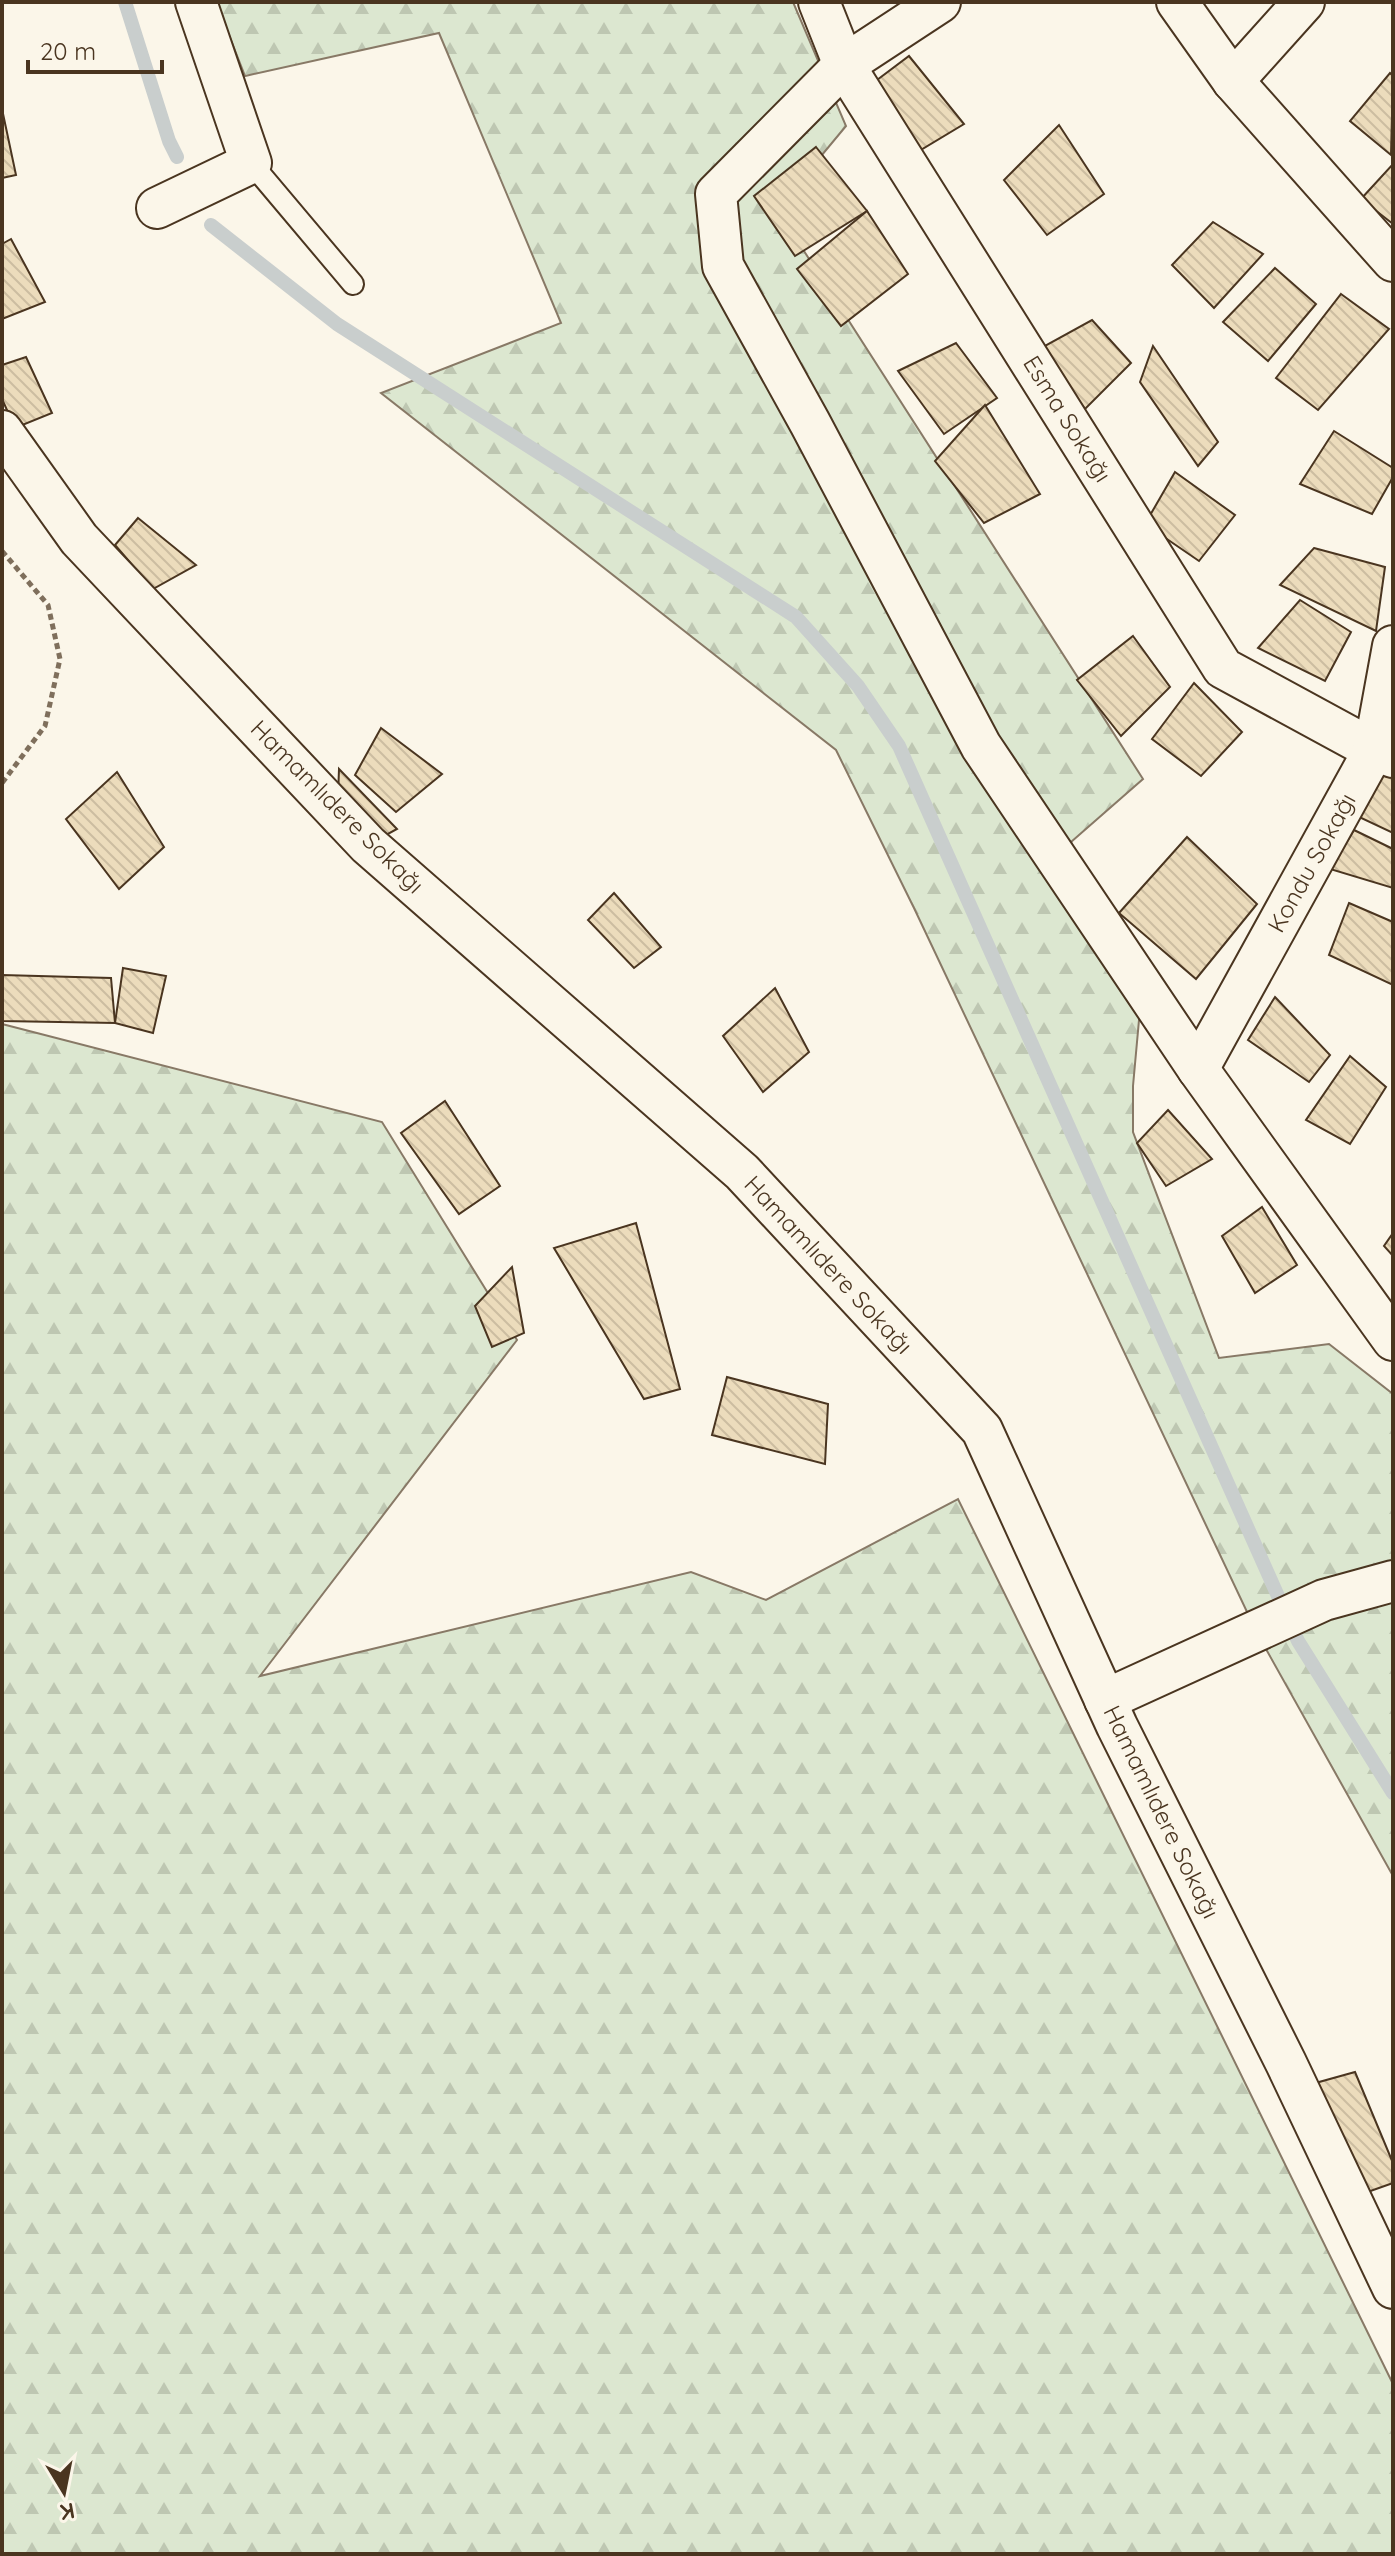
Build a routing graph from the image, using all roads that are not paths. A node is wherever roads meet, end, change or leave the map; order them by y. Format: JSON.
{"nodes":[{"id":1,"x":196,"y":2,"type":"edge"},
{"id":2,"x":819,"y":2,"type":"edge"},
{"id":3,"x":940,"y":2,"type":"edge"},
{"id":4,"x":1177,"y":2,"type":"edge"},
{"id":5,"x":1304,"y":2,"type":"edge"},
{"id":6,"x":844,"y":65,"type":"junction"},
{"id":7,"x":1233,"y":81,"type":"junction"},
{"id":8,"x":251,"y":163,"type":"junction"},
{"id":9,"x":157,"y":208,"type":"dead end"},
{"id":10,"x":1393,"y":261,"type":"edge"},
{"id":11,"x":353,"y":284,"type":"dead end"},
{"id":12,"x":2,"y":431,"type":"edge"},
{"id":13,"x":1393,"y":646,"type":"edge"},
{"id":14,"x":1384,"y":753,"type":"edge"},
{"id":15,"x":1198,"y":1069,"type":"junction"},
{"id":16,"x":1393,"y":1340,"type":"edge"},
{"id":17,"x":1393,"y":1581,"type":"edge"},
{"id":18,"x":1105,"y":1700,"type":"junction"},
{"id":19,"x":1393,"y":2288,"type":"edge"}],
"edges":[{"from":1,"to":8,"type":"street"},
{"from":2,"to":6,"type":"street","name":"Esma Sokağı"},
{"from":3,"to":6,"type":"street"},
{"from":4,"to":7,"type":"street"},
{"from":5,"to":7,"type":"street"},
{"from":6,"to":14,"type":"street","name":"Esma Sokağı"},
{"from":6,"to":15,"type":"street"},
{"from":7,"to":10,"type":"street"},
{"from":8,"to":9,"type":"street"},
{"from":8,"to":11,"type":"lane"},
{"from":12,"to":18,"type":"street","name":"Hamamlıdere Sokağı"},
{"from":13,"to":14,"type":"street","name":"Kondu Sokağı"},
{"from":14,"to":15,"type":"street","name":"Kondu Sokağı"},
{"from":15,"to":16,"type":"street"},
{"from":17,"to":18,"type":"street"},
{"from":18,"to":19,"type":"street","name":"Hamamlıdere Sokağı"}]}
